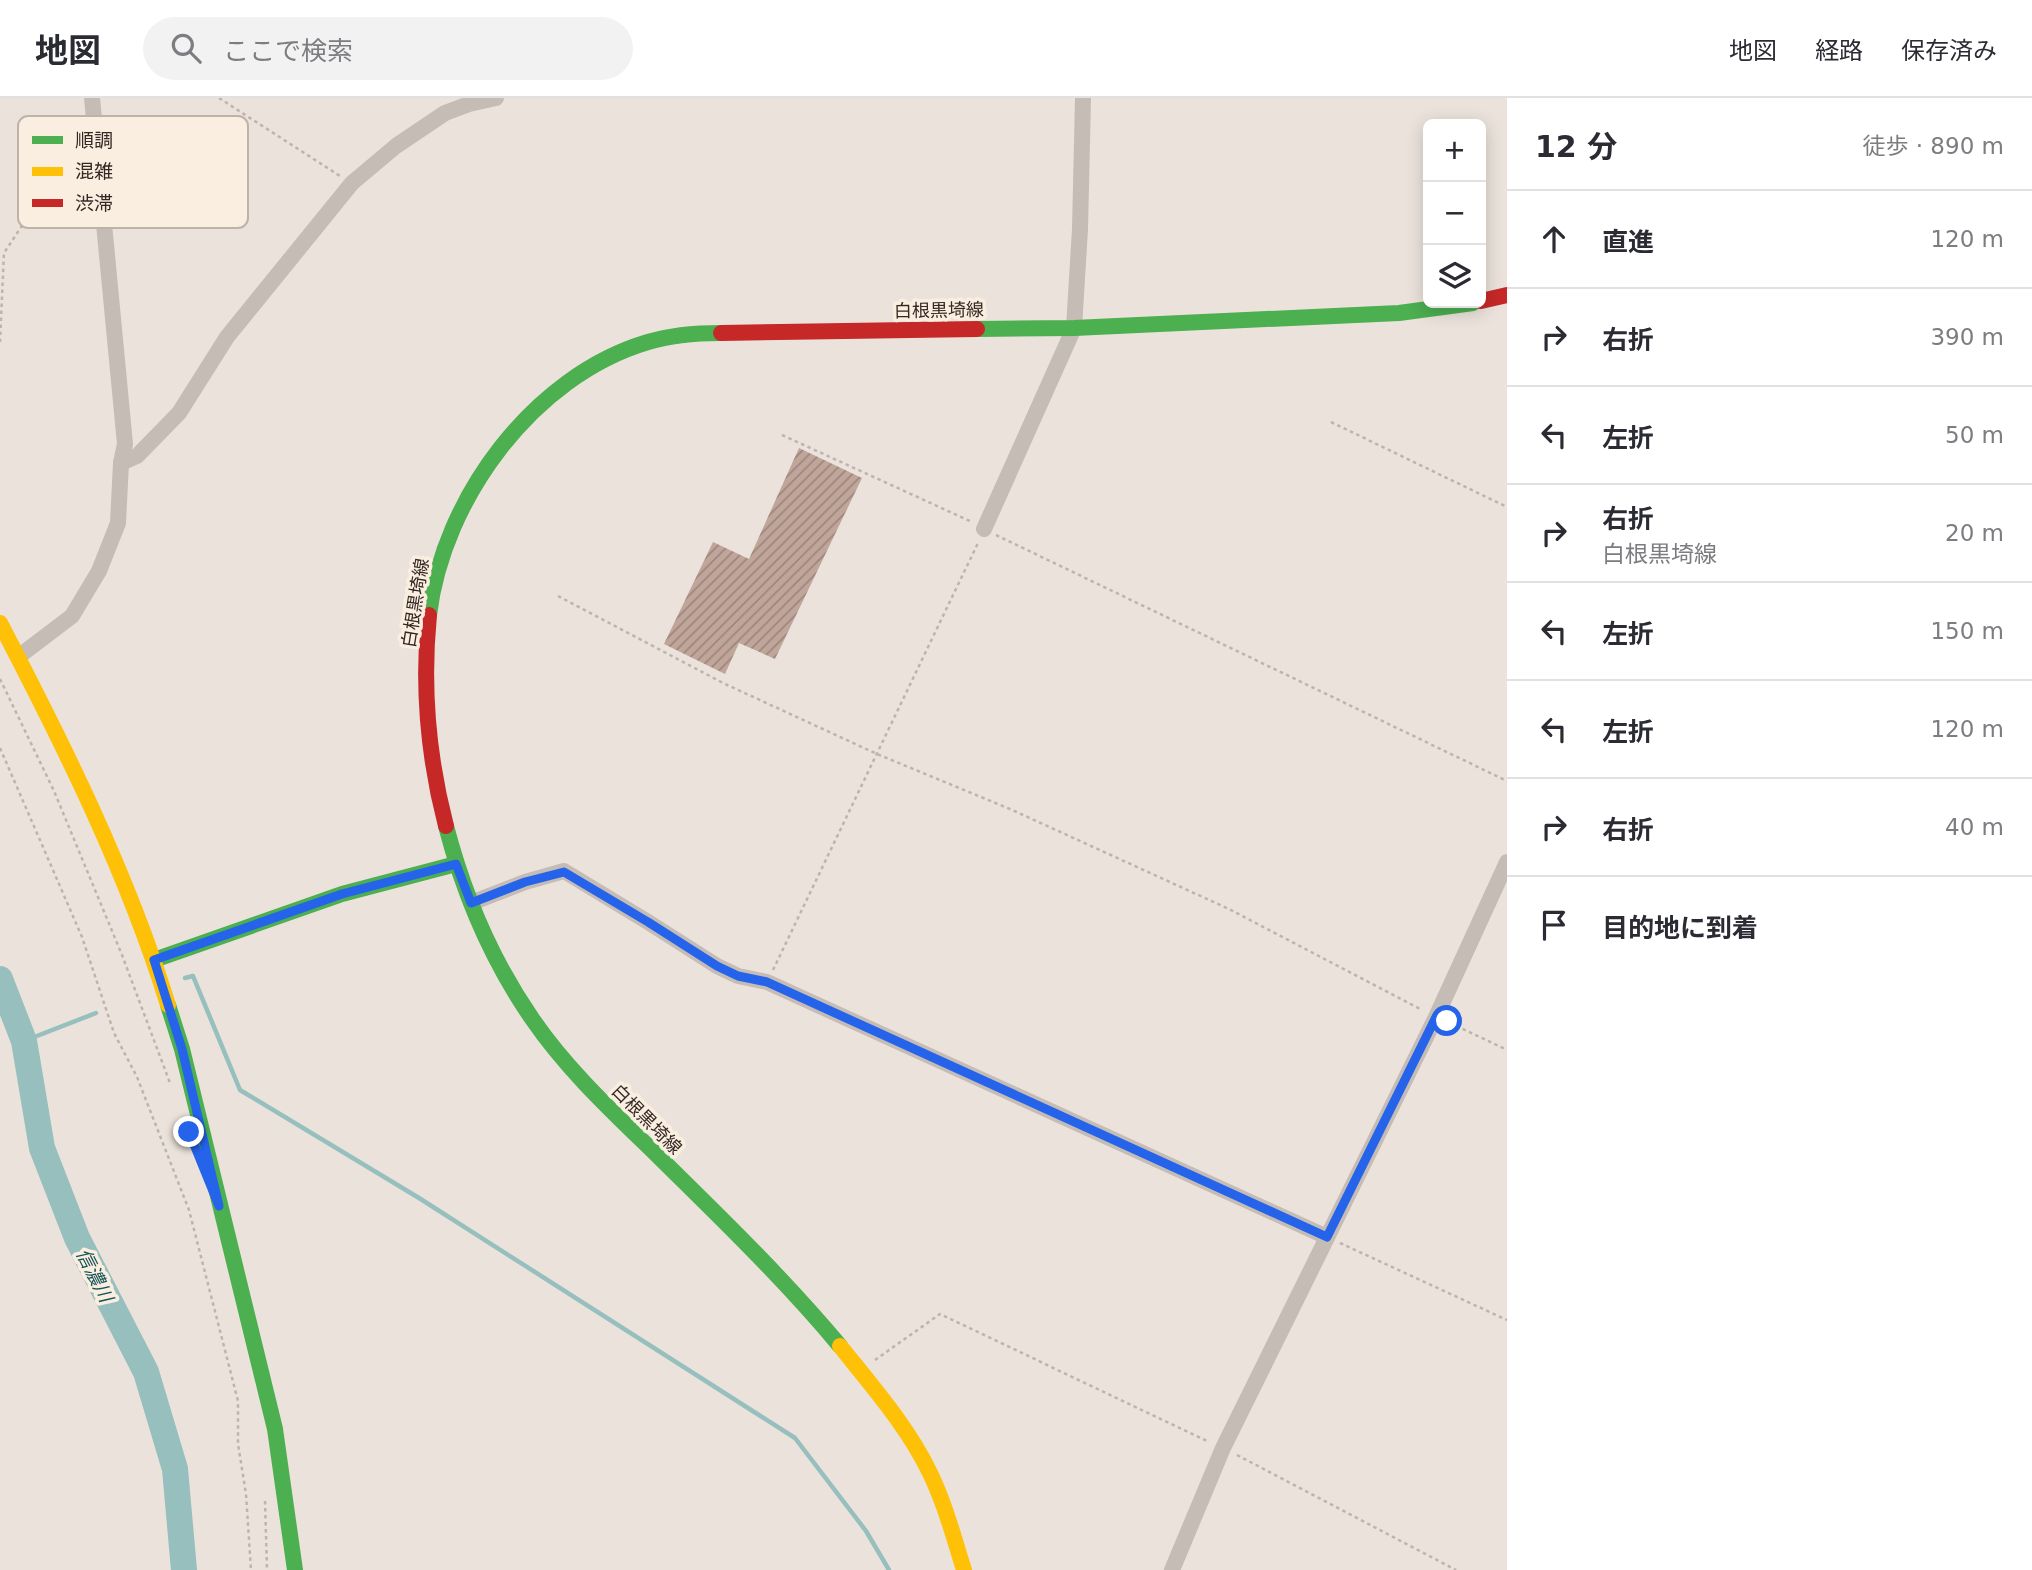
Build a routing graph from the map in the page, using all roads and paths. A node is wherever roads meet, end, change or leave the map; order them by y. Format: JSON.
{"nodes":[{"id":1,"x":92,"y":98,"type":"edge"},
{"id":2,"x":219,"y":98,"type":"edge"},
{"id":3,"x":496,"y":98,"type":"edge"},
{"id":4,"x":1083,"y":98,"type":"edge"},
{"id":5,"x":94,"y":116,"type":"edge"},
{"id":6,"x":247,"y":116,"type":"edge"},
{"id":7,"x":248,"y":117,"type":"edge"},
{"id":8,"x":352,"y":183,"type":"junction"},
{"id":9,"x":20,"y":228,"type":"edge"},
{"id":10,"x":105,"y":228,"type":"edge"},
{"id":11,"x":1507,"y":295,"type":"edge"},
{"id":12,"x":1486,"y":300,"type":"edge"},
{"id":13,"x":1436,"y":308,"type":"edge"},
{"id":14,"x":1074,"y":328,"type":"junction"},
{"id":15,"x":0,"y":342,"type":"edge"},
{"id":16,"x":1331,"y":422,"type":"dead end"},
{"id":17,"x":782,"y":435,"type":"dead end"},
{"id":18,"x":121,"y":463,"type":"junction"},
{"id":19,"x":1507,"y":507,"type":"edge"},
{"id":20,"x":984,"y":529,"type":"junction"},
{"id":21,"x":558,"y":596,"type":"dead end"},
{"id":22,"x":0,"y":623,"type":"edge"},
{"id":23,"x":18,"y":657,"type":"junction"},
{"id":24,"x":0,"y":679,"type":"edge"},
{"id":25,"x":0,"y":748,"type":"edge"},
{"id":26,"x":877,"y":754,"type":"junction"},
{"id":27,"x":1507,"y":781,"type":"edge"},
{"id":28,"x":1507,"y":862,"type":"edge"},
{"id":29,"x":456,"y":864,"type":"junction"},
{"id":30,"x":471,"y":903,"type":"junction"},
{"id":31,"x":154,"y":960,"type":"junction"},
{"id":32,"x":767,"y":982,"type":"junction"},
{"id":33,"x":1436,"y":1017,"type":"junction"},
{"id":34,"x":1507,"y":1049,"type":"edge"},
{"id":35,"x":174,"y":1094,"type":"dead end"},
{"id":36,"x":1327,"y":1237,"type":"junction"},
{"id":37,"x":1507,"y":1320,"type":"edge"},
{"id":38,"x":861,"y":1370,"type":"junction"},
{"id":39,"x":1223,"y":1448,"type":"junction"},
{"id":40,"x":251,"y":1570,"type":"edge"},
{"id":41,"x":295,"y":1570,"type":"edge"},
{"id":42,"x":964,"y":1570,"type":"edge"},
{"id":43,"x":1172,"y":1570,"type":"edge"},
{"id":44,"x":1456,"y":1570,"type":"edge"}],
"edges":[{"from":1,"to":5,"type":"street"},
{"from":2,"to":6,"type":"path"},
{"from":3,"to":8,"type":"street"},
{"from":4,"to":14,"type":"street"},
{"from":7,"to":8,"type":"path"},
{"from":8,"to":18,"type":"street"},
{"from":9,"to":15,"type":"path"},
{"from":10,"to":18,"type":"street"},
{"from":11,"to":12,"type":"main road"},
{"from":13,"to":14,"type":"main road","name":"白根黒埼線"},
{"from":14,"to":20,"type":"street"},
{"from":14,"to":29,"type":"main road","name":"白根黒埼線"},
{"from":16,"to":19,"type":"path"},
{"from":17,"to":20,"type":"path"},
{"from":18,"to":23,"type":"street"},
{"from":20,"to":26,"type":"path"},
{"from":20,"to":27,"type":"path"},
{"from":21,"to":26,"type":"path"},
{"from":22,"to":23,"type":"main road"},
{"from":23,"to":31,"type":"main road"},
{"from":24,"to":35,"type":"path"},
{"from":25,"to":40,"type":"path"},
{"from":26,"to":32,"type":"path"},
{"from":26,"to":33,"type":"path"},
{"from":28,"to":33,"type":"street"},
{"from":29,"to":30,"type":"main road","name":"白根黒埼線"},
{"from":29,"to":31,"type":"main road"},
{"from":30,"to":32,"type":"street"},
{"from":30,"to":38,"type":"main road","name":"白根黒埼線"},
{"from":31,"to":41,"type":"main road"},
{"from":32,"to":36,"type":"street"},
{"from":33,"to":34,"type":"path"},
{"from":33,"to":36,"type":"street"},
{"from":36,"to":37,"type":"path"},
{"from":36,"to":39,"type":"street"},
{"from":38,"to":39,"type":"path"},
{"from":38,"to":42,"type":"main road","name":"白根黒埼線"},
{"from":39,"to":43,"type":"street"},
{"from":39,"to":44,"type":"path"}]}
